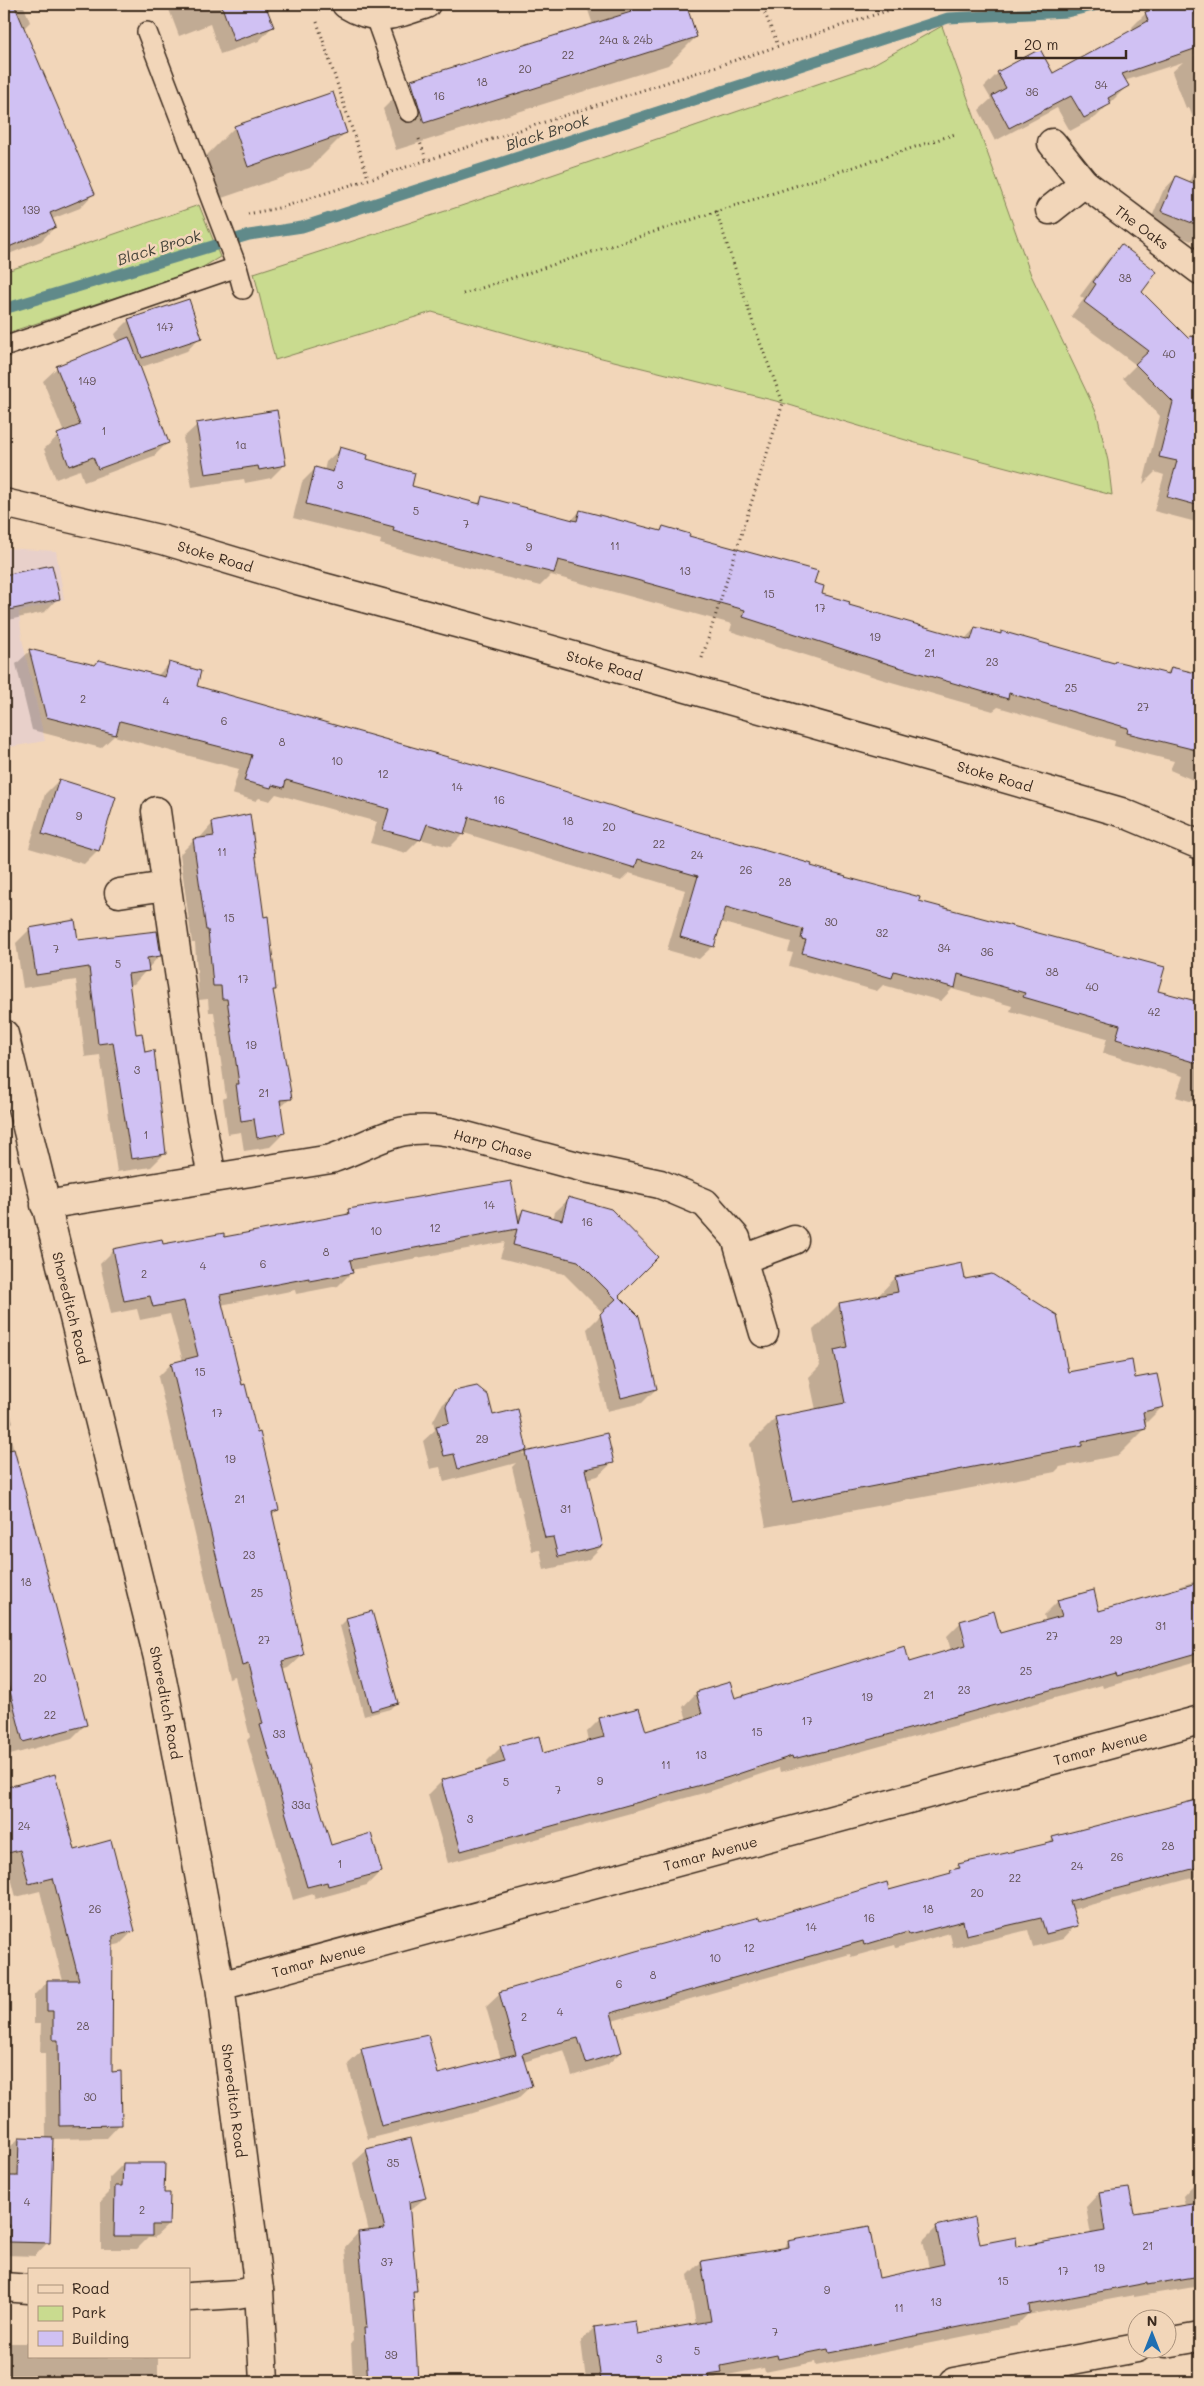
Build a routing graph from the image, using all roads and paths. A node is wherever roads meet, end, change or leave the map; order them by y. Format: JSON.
{"nodes":[{"id":1,"x":346,"y":4,"type":"edge"},
{"id":2,"x":426,"y":4,"type":"edge"},
{"id":3,"x":762,"y":4,"type":"edge"},
{"id":4,"x":908,"y":4,"type":"edge"},
{"id":5,"x":314,"y":13,"type":"dead end"},
{"id":6,"x":376,"y":17,"type":"junction"},
{"id":7,"x":147,"y":32,"type":"dead end"},
{"id":8,"x":778,"y":45,"type":"junction"},
{"id":9,"x":409,"y":112,"type":"dead end"},
{"id":10,"x":954,"y":134,"type":"dead end"},
{"id":11,"x":1052,"y":143,"type":"dead end"},
{"id":12,"x":368,"y":178,"type":"junction"},
{"id":13,"x":1084,"y":183,"type":"junction"},
{"id":14,"x":1050,"y":210,"type":"dead end"},
{"id":15,"x":716,"y":212,"type":"junction"},
{"id":16,"x":221,"y":226,"type":"junction"},
{"id":17,"x":235,"y":260,"type":"junction"},
{"id":18,"x":1200,"y":270,"type":"edge"},
{"id":19,"x":242,"y":289,"type":"dead end"},
{"id":20,"x":463,"y":294,"type":"dead end"},
{"id":21,"x":4,"y":347,"type":"edge"},
{"id":22,"x":4,"y":504,"type":"edge"},
{"id":23,"x":692,"y":690,"type":"junction"},
{"id":24,"x":156,"y":811,"type":"dead end"},
{"id":25,"x":1200,"y":845,"type":"edge"},
{"id":26,"x":166,"y":886,"type":"junction"},
{"id":27,"x":119,"y":893,"type":"dead end"},
{"id":28,"x":4,"y":1034,"type":"edge"},
{"id":29,"x":212,"y":1177,"type":"junction"},
{"id":30,"x":45,"y":1205,"type":"junction"},
{"id":31,"x":794,"y":1240,"type":"dead end"},
{"id":32,"x":743,"y":1259,"type":"junction"},
{"id":33,"x":764,"y":1333,"type":"dead end"},
{"id":34,"x":1200,"y":1720,"type":"edge"},
{"id":35,"x":220,"y":1986,"type":"junction"},
{"id":36,"x":4,"y":2288,"type":"edge"},
{"id":37,"x":28,"y":2289,"type":"edge"},
{"id":38,"x":259,"y":2290,"type":"junction"},
{"id":39,"x":190,"y":2297,"type":"edge"},
{"id":40,"x":1200,"y":2337,"type":"edge"},
{"id":41,"x":1176,"y":2341,"type":"edge"},
{"id":42,"x":1126,"y":2350,"type":"edge"},
{"id":43,"x":264,"y":2382,"type":"edge"},
{"id":44,"x":954,"y":2382,"type":"edge"}],
"edges":[{"from":1,"to":6,"type":"street"},
{"from":2,"to":6,"type":"street"},
{"from":3,"to":8,"type":"path"},
{"from":4,"to":8,"type":"path"},
{"from":5,"to":12,"type":"path"},
{"from":6,"to":9,"type":"lane"},
{"from":7,"to":16,"type":"lane"},
{"from":8,"to":12,"type":"path"},
{"from":10,"to":15,"type":"path"},
{"from":11,"to":13,"type":"street","name":"The Oaks"},
{"from":12,"to":16,"type":"path"},
{"from":13,"to":14,"type":"street"},
{"from":13,"to":18,"type":"street","name":"The Oaks"},
{"from":15,"to":20,"type":"path"},
{"from":15,"to":23,"type":"path"},
{"from":16,"to":17,"type":"lane"},
{"from":17,"to":19,"type":"lane"},
{"from":17,"to":21,"type":"lane"},
{"from":22,"to":23,"type":"street","name":"Stoke Road"},
{"from":23,"to":25,"type":"street","name":"Stoke Road"},
{"from":24,"to":26,"type":"street"},
{"from":26,"to":27,"type":"street"},
{"from":26,"to":29,"type":"street"},
{"from":28,"to":30,"type":"street","name":"Shoreditch Road"},
{"from":29,"to":30,"type":"street","name":"Harp Chase"},
{"from":29,"to":32,"type":"street","name":"Harp Chase"},
{"from":30,"to":35,"type":"street","name":"Shoreditch Road"},
{"from":31,"to":32,"type":"street"},
{"from":32,"to":33,"type":"street","name":"Harp Chase"},
{"from":34,"to":35,"type":"street","name":"Tamar Avenue"},
{"from":35,"to":38,"type":"street","name":"Shoreditch Road"},
{"from":36,"to":37,"type":"street"},
{"from":38,"to":39,"type":"street"},
{"from":38,"to":43,"type":"street","name":"Shoreditch Road"},
{"from":40,"to":41,"type":"street"},
{"from":42,"to":44,"type":"street"}]}
